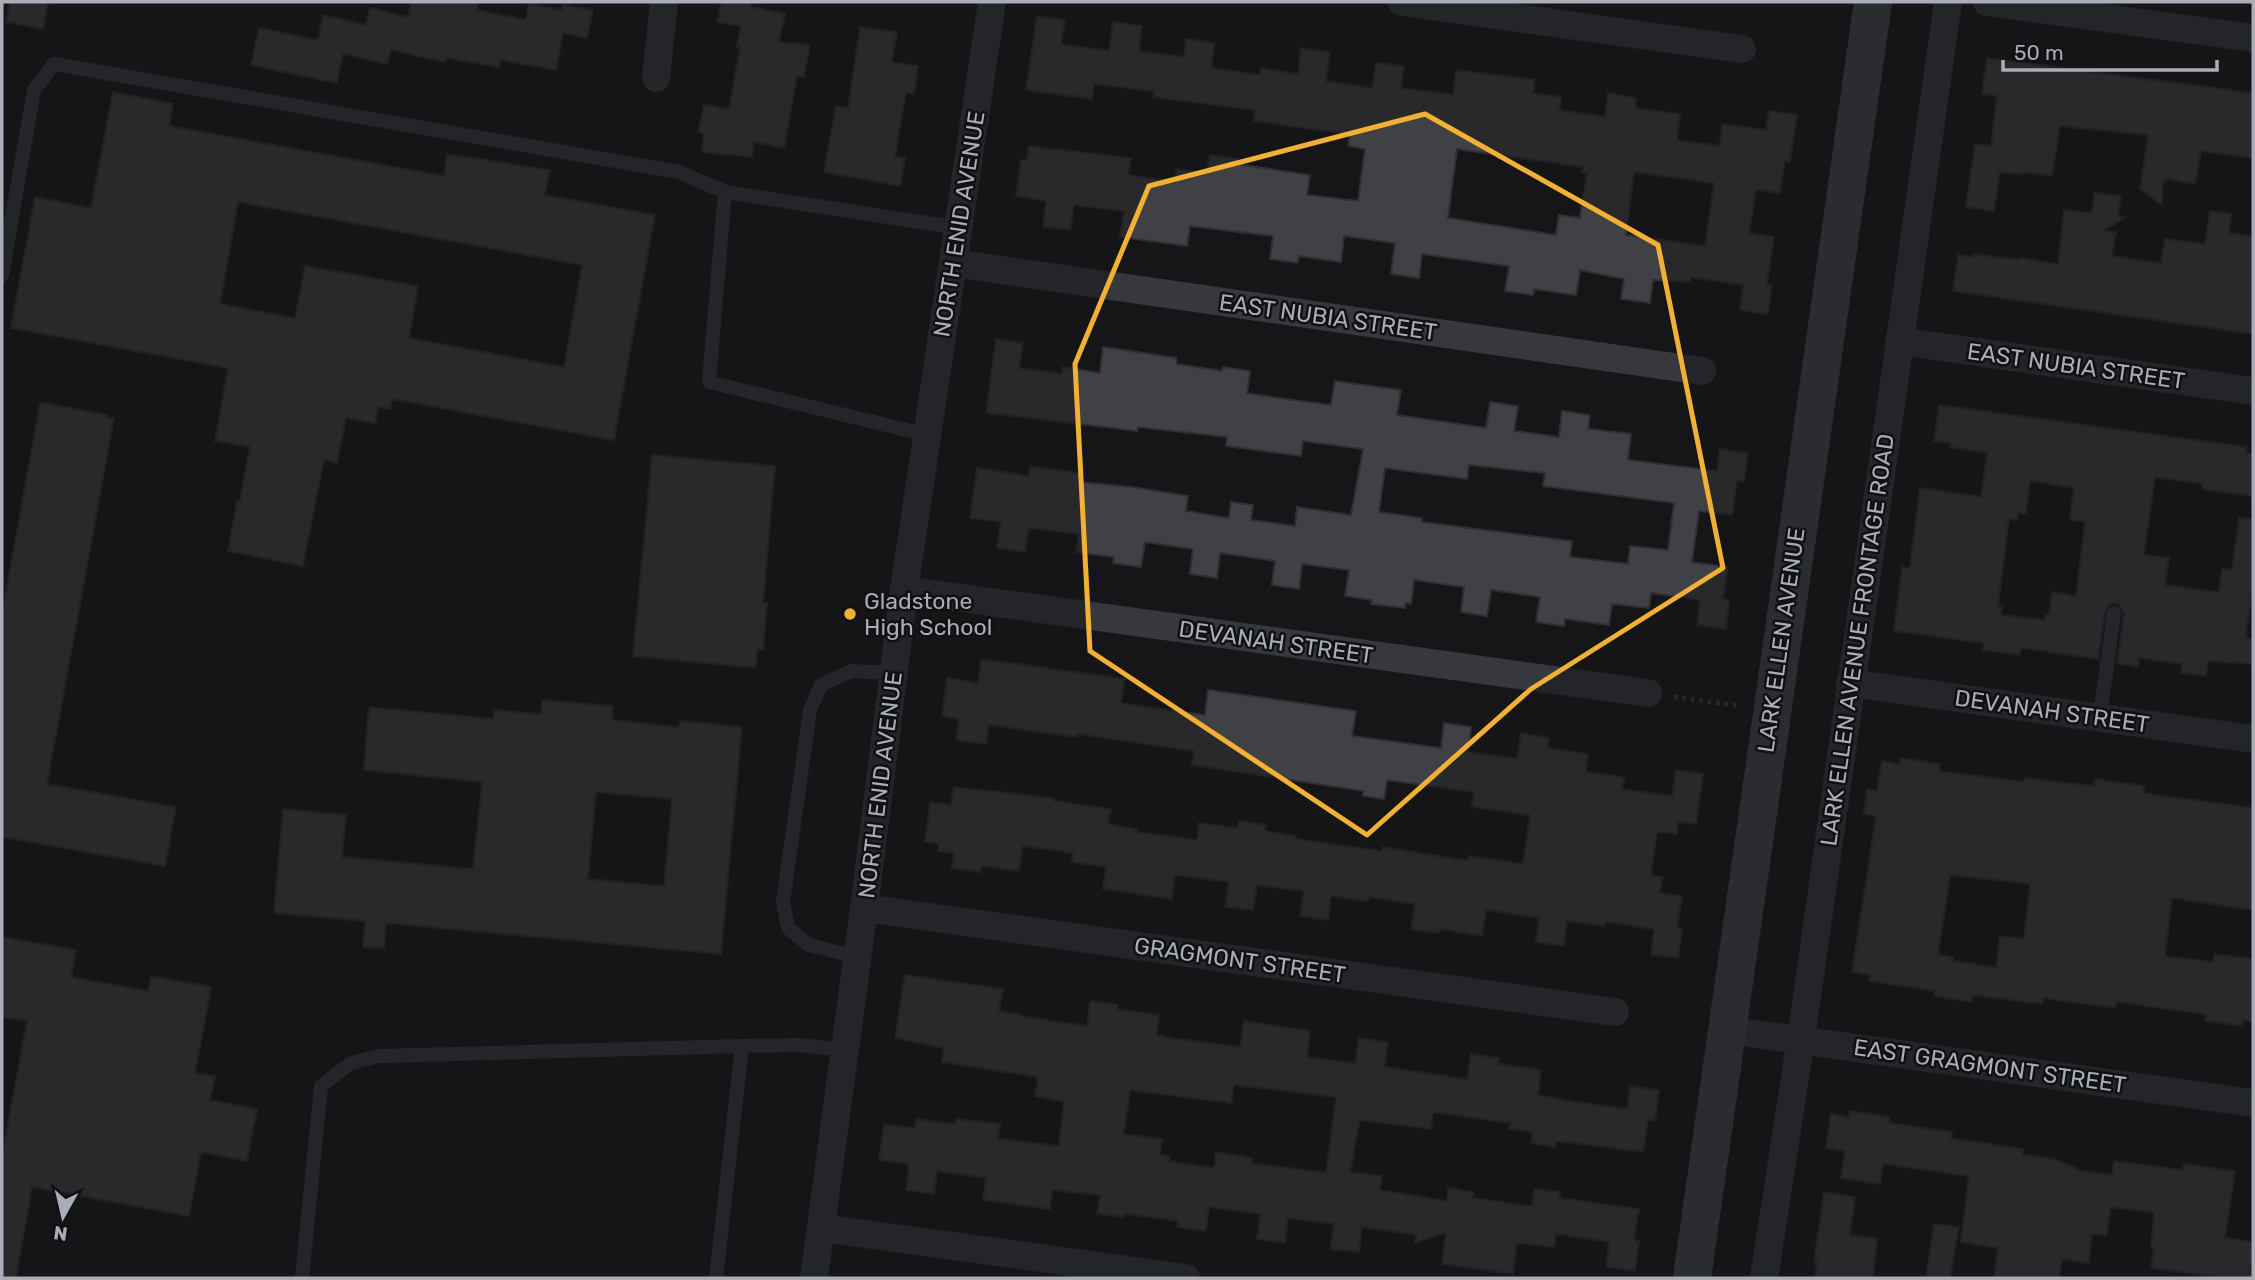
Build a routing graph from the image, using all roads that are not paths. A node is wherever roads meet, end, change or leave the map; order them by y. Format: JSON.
{"nodes":[{"id":1,"x":664,"y":2,"type":"edge"},
{"id":2,"x":992,"y":2,"type":"edge"},
{"id":3,"x":1402,"y":2,"type":"edge"},
{"id":4,"x":1873,"y":2,"type":"edge"},
{"id":5,"x":1948,"y":2,"type":"edge"},
{"id":6,"x":1987,"y":2,"type":"edge"},
{"id":7,"x":2253,"y":38,"type":"edge"},
{"id":8,"x":1742,"y":49,"type":"dead end"},
{"id":9,"x":656,"y":78,"type":"dead end"},
{"id":10,"x":725,"y":192,"type":"junction"},
{"id":11,"x":959,"y":228,"type":"junction"},
{"id":12,"x":953,"y":263,"type":"junction"},
{"id":13,"x":2,"y":275,"type":"edge"},
{"id":14,"x":1899,"y":341,"type":"junction"},
{"id":15,"x":1702,"y":372,"type":"dead end"},
{"id":16,"x":2253,"y":391,"type":"edge"},
{"id":17,"x":927,"y":435,"type":"junction"},
{"id":18,"x":904,"y":590,"type":"junction"},
{"id":19,"x":2114,"y":613,"type":"dead end"},
{"id":20,"x":893,"y":673,"type":"junction"},
{"id":21,"x":1850,"y":683,"type":"junction"},
{"id":22,"x":1648,"y":693,"type":"road end"},
{"id":23,"x":2100,"y":717,"type":"junction"},
{"id":24,"x":2253,"y":739,"type":"edge"},
{"id":25,"x":864,"y":908,"type":"junction"},
{"id":26,"x":858,"y":957,"type":"junction"},
{"id":27,"x":1615,"y":1012,"type":"dead end"},
{"id":28,"x":1726,"y":1030,"type":"junction"},
{"id":29,"x":1801,"y":1040,"type":"junction"},
{"id":30,"x":742,"y":1046,"type":"junction"},
{"id":31,"x":845,"y":1050,"type":"junction"},
{"id":32,"x":2253,"y":1103,"type":"edge"},
{"id":33,"x":821,"y":1228,"type":"junction"},
{"id":34,"x":302,"y":1278,"type":"edge"},
{"id":35,"x":716,"y":1278,"type":"edge"},
{"id":36,"x":814,"y":1278,"type":"edge"},
{"id":37,"x":1186,"y":1278,"type":"edge"},
{"id":38,"x":1692,"y":1278,"type":"edge"},
{"id":39,"x":1764,"y":1278,"type":"edge"}],
"edges":[{"from":1,"to":9,"type":"street"},
{"from":2,"to":11,"type":"street","name":"NORTH ENID AVENUE"},
{"from":3,"to":8,"type":"street"},
{"from":4,"to":28,"type":"street","name":"LARK ELLEN AVENUE"},
{"from":5,"to":14,"type":"street","name":"LARK ELLEN AVENUE FRONTAGE ROAD"},
{"from":6,"to":7,"type":"street"},
{"from":10,"to":11,"type":"lane"},
{"from":10,"to":13,"type":"lane"},
{"from":10,"to":17,"type":"lane"},
{"from":11,"to":12,"type":"street","name":"NORTH ENID AVENUE"},
{"from":12,"to":15,"type":"street","name":"EAST NUBIA STREET"},
{"from":12,"to":17,"type":"street","name":"NORTH ENID AVENUE"},
{"from":14,"to":16,"type":"street","name":"EAST NUBIA STREET"},
{"from":14,"to":21,"type":"street","name":"LARK ELLEN AVENUE FRONTAGE ROAD"},
{"from":17,"to":18,"type":"street","name":"NORTH ENID AVENUE"},
{"from":18,"to":20,"type":"street","name":"NORTH ENID AVENUE"},
{"from":18,"to":22,"type":"street","name":"DEVANAH STREET"},
{"from":19,"to":23,"type":"lane"},
{"from":20,"to":25,"type":"street","name":"NORTH ENID AVENUE"},
{"from":20,"to":26,"type":"lane"},
{"from":21,"to":23,"type":"street","name":"DEVANAH STREET"},
{"from":21,"to":29,"type":"street","name":"LARK ELLEN AVENUE FRONTAGE ROAD"},
{"from":23,"to":24,"type":"street","name":"DEVANAH STREET"},
{"from":25,"to":26,"type":"street","name":"NORTH ENID AVENUE"},
{"from":25,"to":27,"type":"street","name":"GRAGMONT STREET"},
{"from":26,"to":31,"type":"street","name":"NORTH ENID AVENUE"},
{"from":28,"to":29,"type":"street","name":"EAST GRAGMONT STREET"},
{"from":28,"to":38,"type":"street","name":"LARK ELLEN AVENUE"},
{"from":29,"to":32,"type":"street","name":"EAST GRAGMONT STREET"},
{"from":29,"to":39,"type":"street","name":"LARK ELLEN AVENUE FRONTAGE ROAD"},
{"from":30,"to":31,"type":"lane"},
{"from":30,"to":34,"type":"lane"},
{"from":30,"to":35,"type":"lane"},
{"from":31,"to":33,"type":"street","name":"NORTH ENID AVENUE"},
{"from":33,"to":36,"type":"street","name":"NORTH ENID AVENUE"},
{"from":33,"to":37,"type":"street"}]}
